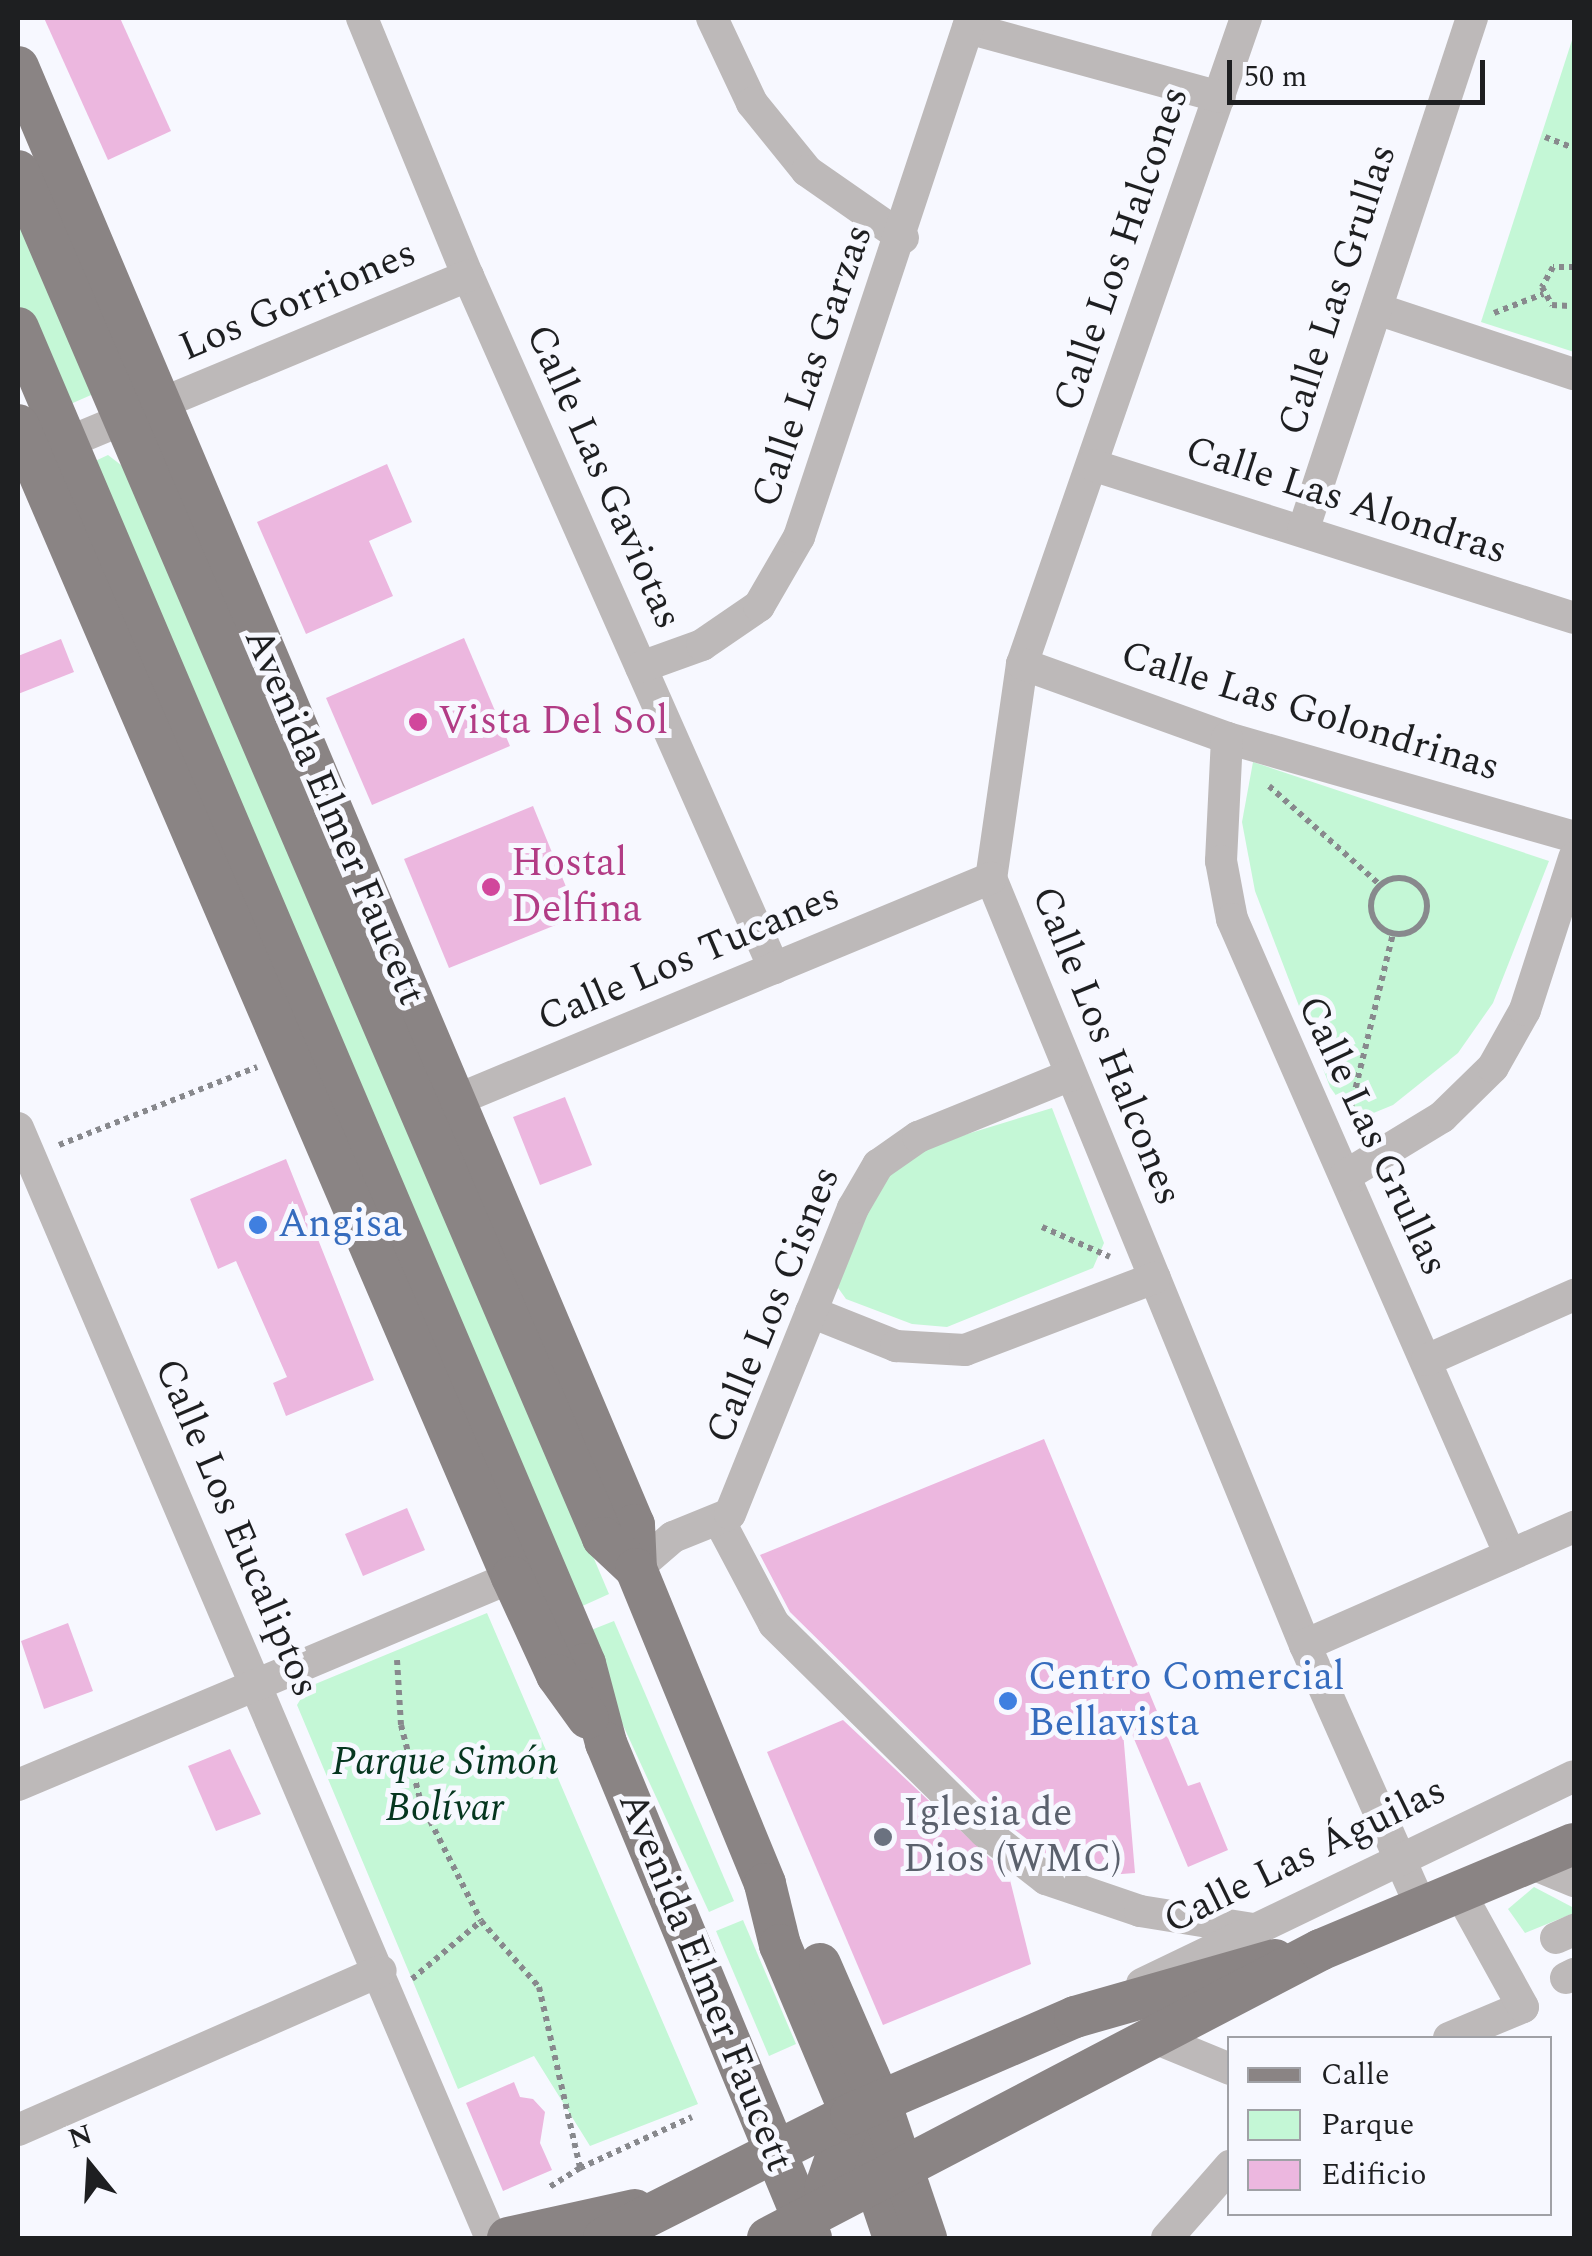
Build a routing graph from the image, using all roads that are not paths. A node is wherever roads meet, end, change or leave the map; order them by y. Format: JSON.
{"nodes":[{"id":1,"x":362,"y":18,"type":"edge"},
{"id":2,"x":712,"y":18,"type":"edge"},
{"id":3,"x":1246,"y":18,"type":"edge"},
{"id":4,"x":1472,"y":18,"type":"edge"},
{"id":5,"x":970,"y":22,"type":"edge"},
{"id":6,"x":18,"y":67,"type":"edge"},
{"id":7,"x":1220,"y":97,"type":"junction"},
{"id":8,"x":18,"y":171,"type":"edge"},
{"id":9,"x":902,"y":238,"type":"junction"},
{"id":10,"x":468,"y":276,"type":"junction"},
{"id":11,"x":1377,"y":309,"type":"junction"},
{"id":12,"x":18,"y":328,"type":"edge"},
{"id":13,"x":1574,"y":374,"type":"edge"},
{"id":14,"x":141,"y":412,"type":"junction"},
{"id":15,"x":34,"y":447,"type":"edge"},
{"id":16,"x":1092,"y":465,"type":"junction"},
{"id":17,"x":1303,"y":531,"type":"junction"},
{"id":18,"x":1574,"y":618,"type":"edge"},
{"id":19,"x":1022,"y":664,"type":"junction"},
{"id":20,"x":641,"y":667,"type":"junction"},
{"id":21,"x":1227,"y":744,"type":"junction"},
{"id":22,"x":1574,"y":837,"type":"edge"},
{"id":23,"x":1574,"y":858,"type":"edge"},
{"id":24,"x":992,"y":878,"type":"junction"},
{"id":25,"x":774,"y":968,"type":"junction"},
{"id":26,"x":1071,"y":1075,"type":"junction"},
{"id":27,"x":436,"y":1108,"type":"junction"},
{"id":28,"x":24,"y":1142,"type":"edge"},
{"id":29,"x":1342,"y":1169,"type":"junction"},
{"id":30,"x":1155,"y":1278,"type":"junction"},
{"id":31,"x":1574,"y":1296,"type":"edge"},
{"id":32,"x":811,"y":1312,"type":"junction"},
{"id":33,"x":1427,"y":1360,"type":"junction"},
{"id":34,"x":720,"y":1522,"type":"junction"},
{"id":35,"x":1574,"y":1527,"type":"edge"},
{"id":36,"x":1510,"y":1555,"type":"junction"},
{"id":37,"x":636,"y":1569,"type":"junction"},
{"id":38,"x":512,"y":1577,"type":"junction"},
{"id":39,"x":1306,"y":1645,"type":"junction"},
{"id":40,"x":257,"y":1685,"type":"junction"},
{"id":41,"x":606,"y":1743,"type":"junction"},
{"id":42,"x":1574,"y":1776,"type":"edge"},
{"id":43,"x":18,"y":1785,"type":"edge"},
{"id":44,"x":1574,"y":1844,"type":"edge"},
{"id":45,"x":1399,"y":1855,"type":"junction"},
{"id":46,"x":1530,"y":1863,"type":"junction"},
{"id":47,"x":1574,"y":1882,"type":"edge"},
{"id":48,"x":1441,"y":1901,"type":"junction"},
{"id":49,"x":1252,"y":1929,"type":"junction"},
{"id":50,"x":1320,"y":1950,"type":"junction"},
{"id":51,"x":386,"y":1983,"type":"junction"},
{"id":52,"x":1076,"y":2017,"type":"junction"},
{"id":53,"x":1455,"y":2036,"type":"edge"},
{"id":54,"x":1156,"y":2040,"type":"junction"},
{"id":55,"x":1227,"y":2068,"type":"edge"},
{"id":56,"x":865,"y":2108,"type":"junction"},
{"id":57,"x":18,"y":2130,"type":"edge"},
{"id":58,"x":775,"y":2150,"type":"junction"},
{"id":59,"x":1227,"y":2169,"type":"edge"},
{"id":60,"x":890,"y":2175,"type":"junction"},
{"id":61,"x":670,"y":2203,"type":"junction"},
{"id":62,"x":796,"y":2234,"type":"edge"},
{"id":63,"x":491,"y":2238,"type":"edge"},
{"id":64,"x":508,"y":2238,"type":"edge"},
{"id":65,"x":604,"y":2238,"type":"edge"},
{"id":66,"x":894,"y":2238,"type":"edge"},
{"id":67,"x":926,"y":2238,"type":"edge"},
{"id":68,"x":1167,"y":2238,"type":"edge"}],
"edges":[{"from":1,"to":10,"type":"street","name":"Calle Las Gaviotas"},
{"from":2,"to":9,"type":"street"},
{"from":3,"to":7,"type":"street","name":"Calle Los Halcones"},
{"from":4,"to":11,"type":"street","name":"Calle Las Grullas"},
{"from":5,"to":7,"type":"street"},
{"from":5,"to":9,"type":"street","name":"Calle Las Garzas"},
{"from":6,"to":14,"type":"main road","name":"Avenida Elmer Faucett"},
{"from":7,"to":16,"type":"street","name":"Calle Los Halcones"},
{"from":8,"to":14,"type":"main road","name":"Avenida Elmer Faucett"},
{"from":9,"to":20,"type":"street","name":"Calle Las Garzas"},
{"from":10,"to":14,"type":"street","name":"Los Gorriones"},
{"from":10,"to":20,"type":"street","name":"Calle Las Gaviotas"},
{"from":11,"to":13,"type":"street"},
{"from":11,"to":17,"type":"street","name":"Calle Las Grullas"},
{"from":12,"to":15,"type":"main road","name":"Avenida Elmer Faucett"},
{"from":14,"to":15,"type":"street","name":"Los Gorriones"},
{"from":14,"to":27,"type":"main road","name":"Avenida Elmer Faucett"},
{"from":15,"to":38,"type":"main road","name":"Avenida Elmer Faucett"},
{"from":15,"to":41,"type":"main road","name":"Avenida Elmer Faucett"},
{"from":16,"to":17,"type":"street","name":"Calle Las Alondras"},
{"from":16,"to":19,"type":"street","name":"Calle Los Halcones"},
{"from":17,"to":18,"type":"street","name":"Calle Las Alondras"},
{"from":19,"to":21,"type":"street","name":"Calle Las Golondrinas"},
{"from":19,"to":24,"type":"street","name":"Calle Los Halcones"},
{"from":20,"to":25,"type":"street","name":"Calle Las Gaviotas"},
{"from":21,"to":22,"type":"street","name":"Calle Las Golondrinas"},
{"from":21,"to":29,"type":"street","name":"Calle Las Grullas"},
{"from":23,"to":29,"type":"street"},
{"from":24,"to":25,"type":"street","name":"Calle Los Tucanes"},
{"from":24,"to":26,"type":"street","name":"Calle Los Halcones"},
{"from":25,"to":27,"type":"street","name":"Calle Los Tucanes"},
{"from":26,"to":30,"type":"street","name":"Calle Los Halcones"},
{"from":26,"to":32,"type":"street","name":"Calle Los Cisnes"},
{"from":27,"to":37,"type":"main road","name":"Avenida Elmer Faucett"},
{"from":28,"to":40,"type":"street","name":"Calle Los Eucaliptos"},
{"from":29,"to":33,"type":"street","name":"Calle Las Grullas"},
{"from":30,"to":32,"type":"street"},
{"from":30,"to":39,"type":"street","name":"Calle Los Halcones"},
{"from":31,"to":33,"type":"street"},
{"from":32,"to":34,"type":"street","name":"Calle Los Cisnes"},
{"from":33,"to":36,"type":"street","name":"Calle Las Grullas"},
{"from":34,"to":37,"type":"street"},
{"from":34,"to":49,"type":"street"},
{"from":35,"to":36,"type":"street"},
{"from":36,"to":39,"type":"street"},
{"from":37,"to":56,"type":"main road","name":"Avenida Elmer Faucett"},
{"from":38,"to":40,"type":"street"},
{"from":38,"to":41,"type":"main road","name":"Avenida Elmer Faucett"},
{"from":39,"to":45,"type":"street","name":"Calle Los Halcones"},
{"from":40,"to":43,"type":"street"},
{"from":40,"to":51,"type":"street","name":"Calle Los Eucaliptos"},
{"from":41,"to":58,"type":"main road","name":"Avenida Elmer Faucett"},
{"from":42,"to":45,"type":"street","name":"Calle Las Águilas"},
{"from":44,"to":46,"type":"main road"},
{"from":45,"to":48,"type":"street","name":"Calle Los Halcones"},
{"from":45,"to":49,"type":"street","name":"Calle Las Águilas"},
{"from":46,"to":47,"type":"street"},
{"from":46,"to":48,"type":"main road"},
{"from":48,"to":50,"type":"main road"},
{"from":48,"to":53,"type":"street","name":"Calle Los Halcones"},
{"from":49,"to":52,"type":"street","name":"Calle Las Águilas"},
{"from":50,"to":52,"type":"main road"},
{"from":50,"to":54,"type":"main road"},
{"from":51,"to":57,"type":"street"},
{"from":51,"to":63,"type":"street","name":"Calle Los Eucaliptos"},
{"from":52,"to":56,"type":"main road"},
{"from":54,"to":55,"type":"street"},
{"from":54,"to":60,"type":"main road"},
{"from":56,"to":58,"type":"main road"},
{"from":56,"to":60,"type":"main road","name":"Avenida Elmer Faucett"},
{"from":56,"to":62,"type":"main road"},
{"from":58,"to":61,"type":"main road"},
{"from":58,"to":62,"type":"main road","name":"Avenida Elmer Faucett"},
{"from":59,"to":68,"type":"street"},
{"from":60,"to":62,"type":"main road"},
{"from":60,"to":66,"type":"main road","name":"Avenida Elmer Faucett"},
{"from":60,"to":67,"type":"main road","name":"Avenida Elmer Faucett"},
{"from":61,"to":64,"type":"main road"},
{"from":61,"to":65,"type":"main road"}]}
